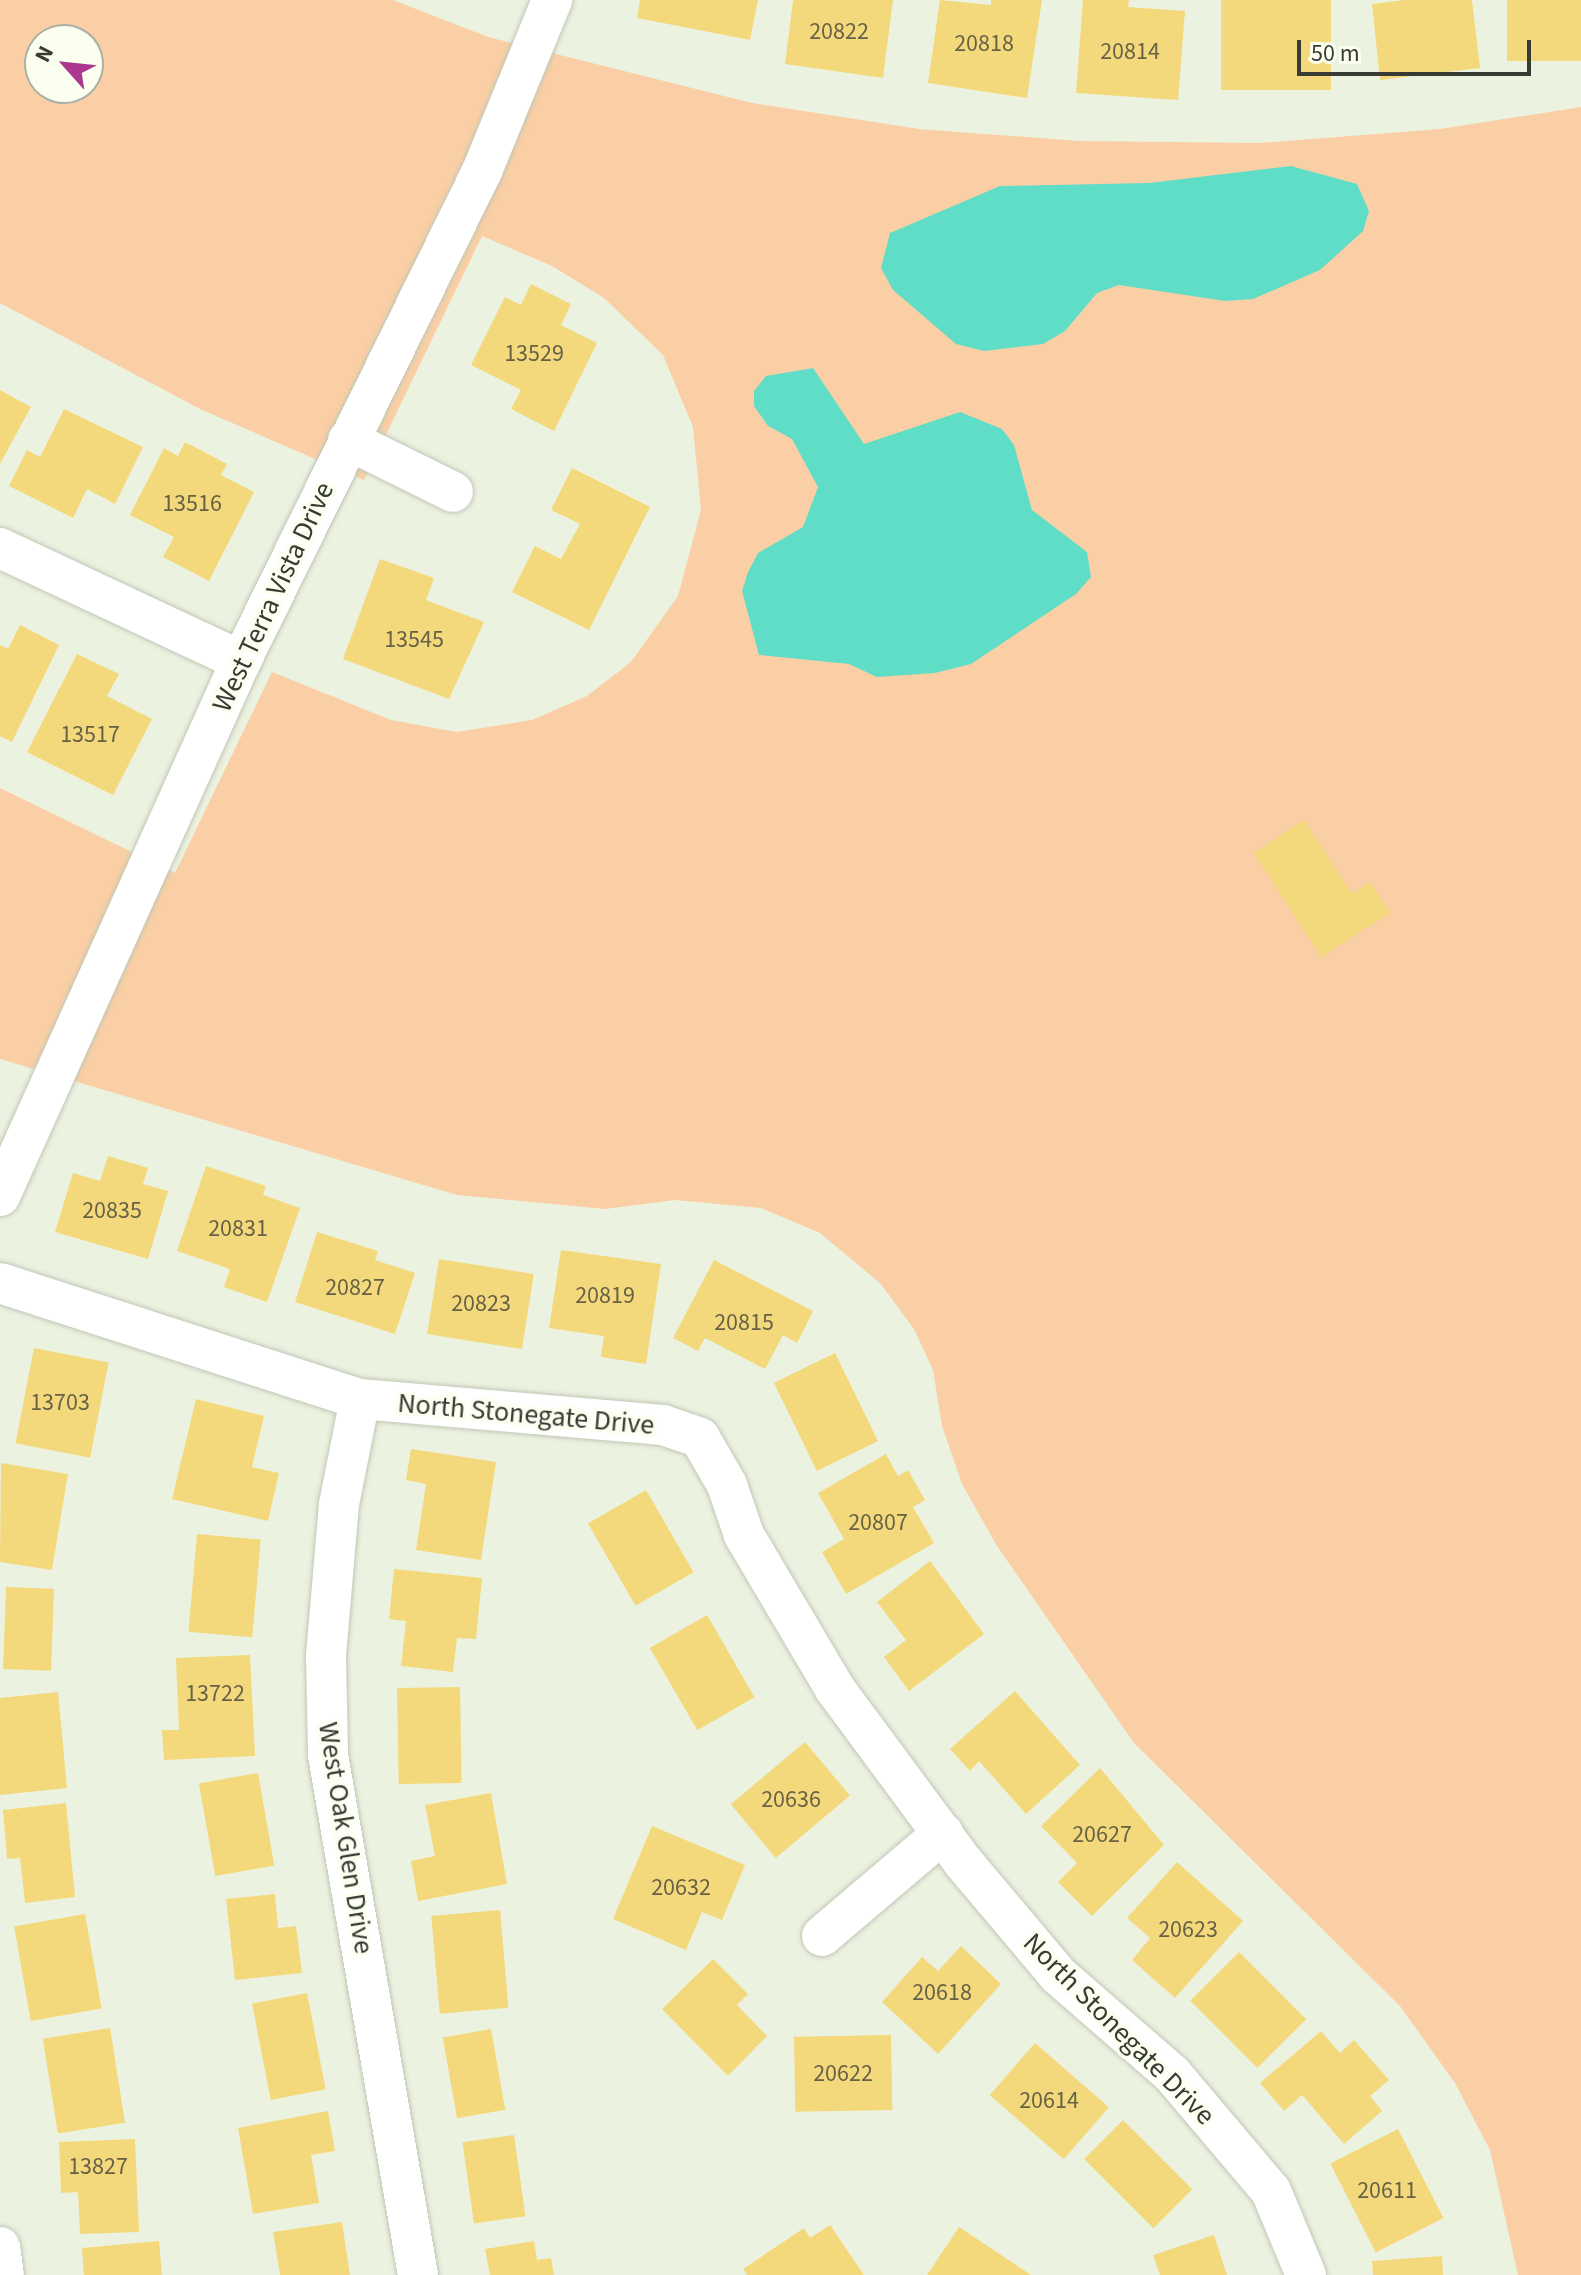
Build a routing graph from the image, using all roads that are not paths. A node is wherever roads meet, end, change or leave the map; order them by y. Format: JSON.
{"nodes":[{"id":1,"x":552,"y":0,"type":"edge"},
{"id":2,"x":348,"y":440,"type":"junction"},
{"id":3,"x":453,"y":492,"type":"dead end"},
{"id":4,"x":0,"y":548,"type":"edge"},
{"id":5,"x":241,"y":661,"type":"junction"},
{"id":6,"x":0,"y":1196,"type":"edge"},
{"id":7,"x":0,"y":1283,"type":"edge"},
{"id":8,"x":360,"y":1399,"type":"junction"},
{"id":9,"x":943,"y":1833,"type":"junction"},
{"id":10,"x":822,"y":1936,"type":"dead end"},
{"id":11,"x":0,"y":2247,"type":"edge"},
{"id":12,"x":4,"y":2275,"type":"edge"},
{"id":13,"x":418,"y":2275,"type":"edge"},
{"id":14,"x":1306,"y":2275,"type":"edge"}],
"edges":[{"from":1,"to":2,"type":"street","name":"West Terra Vista Drive"},
{"from":2,"to":3,"type":"street"},
{"from":2,"to":5,"type":"street","name":"West Terra Vista Drive"},
{"from":4,"to":5,"type":"street"},
{"from":5,"to":6,"type":"street","name":"West Terra Vista Drive"},
{"from":7,"to":8,"type":"street","name":"North Stonegate Drive"},
{"from":8,"to":9,"type":"street","name":"North Stonegate Drive"},
{"from":8,"to":13,"type":"street","name":"West Oak Glen Drive"},
{"from":9,"to":10,"type":"street"},
{"from":9,"to":14,"type":"street","name":"North Stonegate Drive"},
{"from":11,"to":12,"type":"street"}]}
